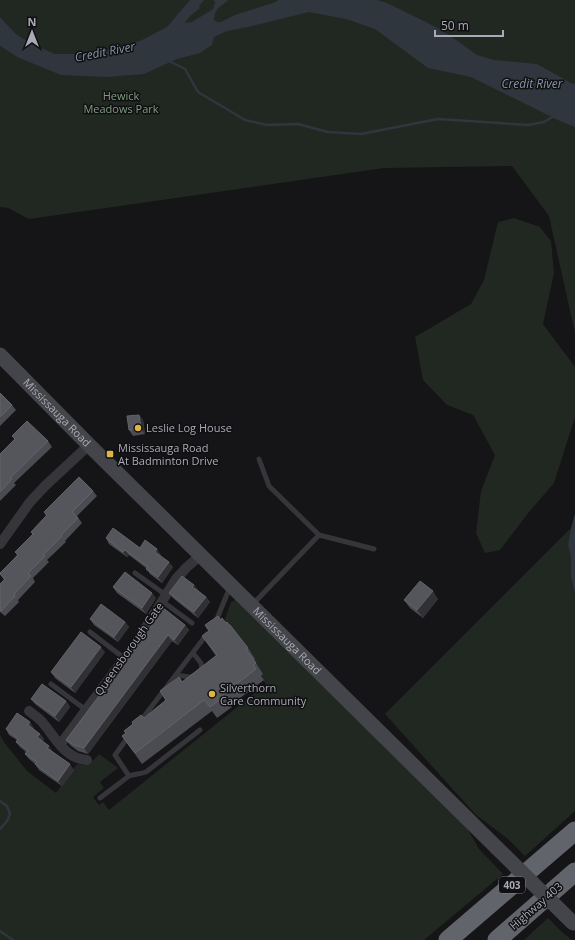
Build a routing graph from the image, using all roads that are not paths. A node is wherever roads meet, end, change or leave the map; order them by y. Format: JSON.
{"nodes":[{"id":1,"x":0,"y":355,"type":"edge"},
{"id":2,"x":89,"y":445,"type":"junction"},
{"id":3,"x":259,"y":459,"type":"dead end"},
{"id":4,"x":319,"y":535,"type":"junction"},
{"id":5,"x":0,"y":544,"type":"edge"},
{"id":6,"x":374,"y":549,"type":"dead end"},
{"id":7,"x":200,"y":555,"type":"junction"},
{"id":8,"x":135,"y":572,"type":"dead end"},
{"id":9,"x":231,"y":585,"type":"junction"},
{"id":10,"x":164,"y":598,"type":"junction"},
{"id":11,"x":252,"y":605,"type":"junction"},
{"id":12,"x":192,"y":624,"type":"dead end"},
{"id":13,"x":90,"y":632,"type":"dead end"},
{"id":14,"x":193,"y":653,"type":"junction"},
{"id":15,"x":124,"y":658,"type":"junction"},
{"id":16,"x":176,"y":675,"type":"junction"},
{"id":17,"x":51,"y":684,"type":"dead end"},
{"id":18,"x":86,"y":710,"type":"junction"},
{"id":19,"x":28,"y":711,"type":"dead end"},
{"id":20,"x":200,"y":730,"type":"dead end"},
{"id":21,"x":60,"y":745,"type":"junction"},
{"id":22,"x":87,"y":760,"type":"dead end"},
{"id":23,"x":129,"y":776,"type":"junction"},
{"id":24,"x":100,"y":798,"type":"dead end"},
{"id":25,"x":575,"y":831,"type":"edge"},
{"id":26,"x":575,"y":872,"type":"edge"},
{"id":27,"x":574,"y":924,"type":"edge"},
{"id":28,"x":448,"y":940,"type":"edge"},
{"id":29,"x":497,"y":940,"type":"edge"}],
"edges":[{"from":1,"to":2,"type":"main road","name":"Mississauga Road"},
{"from":2,"to":5,"type":"street"},
{"from":2,"to":7,"type":"main road","name":"Mississauga Road"},
{"from":3,"to":4,"type":"lane"},
{"from":4,"to":6,"type":"lane"},
{"from":4,"to":11,"type":"lane"},
{"from":7,"to":9,"type":"main road","name":"Mississauga Road"},
{"from":7,"to":10,"type":"street","name":"Queensborough Gate"},
{"from":8,"to":10,"type":"lane"},
{"from":9,"to":11,"type":"main road","name":"Mississauga Road"},
{"from":9,"to":14,"type":"lane"},
{"from":10,"to":12,"type":"lane"},
{"from":10,"to":15,"type":"street","name":"Queensborough Gate"},
{"from":11,"to":27,"type":"main road","name":"Mississauga Road","bridge":true},
{"from":13,"to":15,"type":"lane"},
{"from":14,"to":16,"type":"lane"},
{"from":14,"to":16,"type":"lane"},
{"from":15,"to":18,"type":"street","name":"Queensborough Gate"},
{"from":16,"to":23,"type":"lane"},
{"from":17,"to":18,"type":"lane"},
{"from":18,"to":21,"type":"street","name":"Queensborough Gate"},
{"from":19,"to":21,"type":"street"},
{"from":20,"to":23,"type":"lane"},
{"from":21,"to":22,"type":"street"},
{"from":23,"to":24,"type":"lane"},
{"from":25,"to":28,"type":"highway","number":"403"},
{"from":26,"to":29,"type":"highway","name":"Highway 403"}]}
